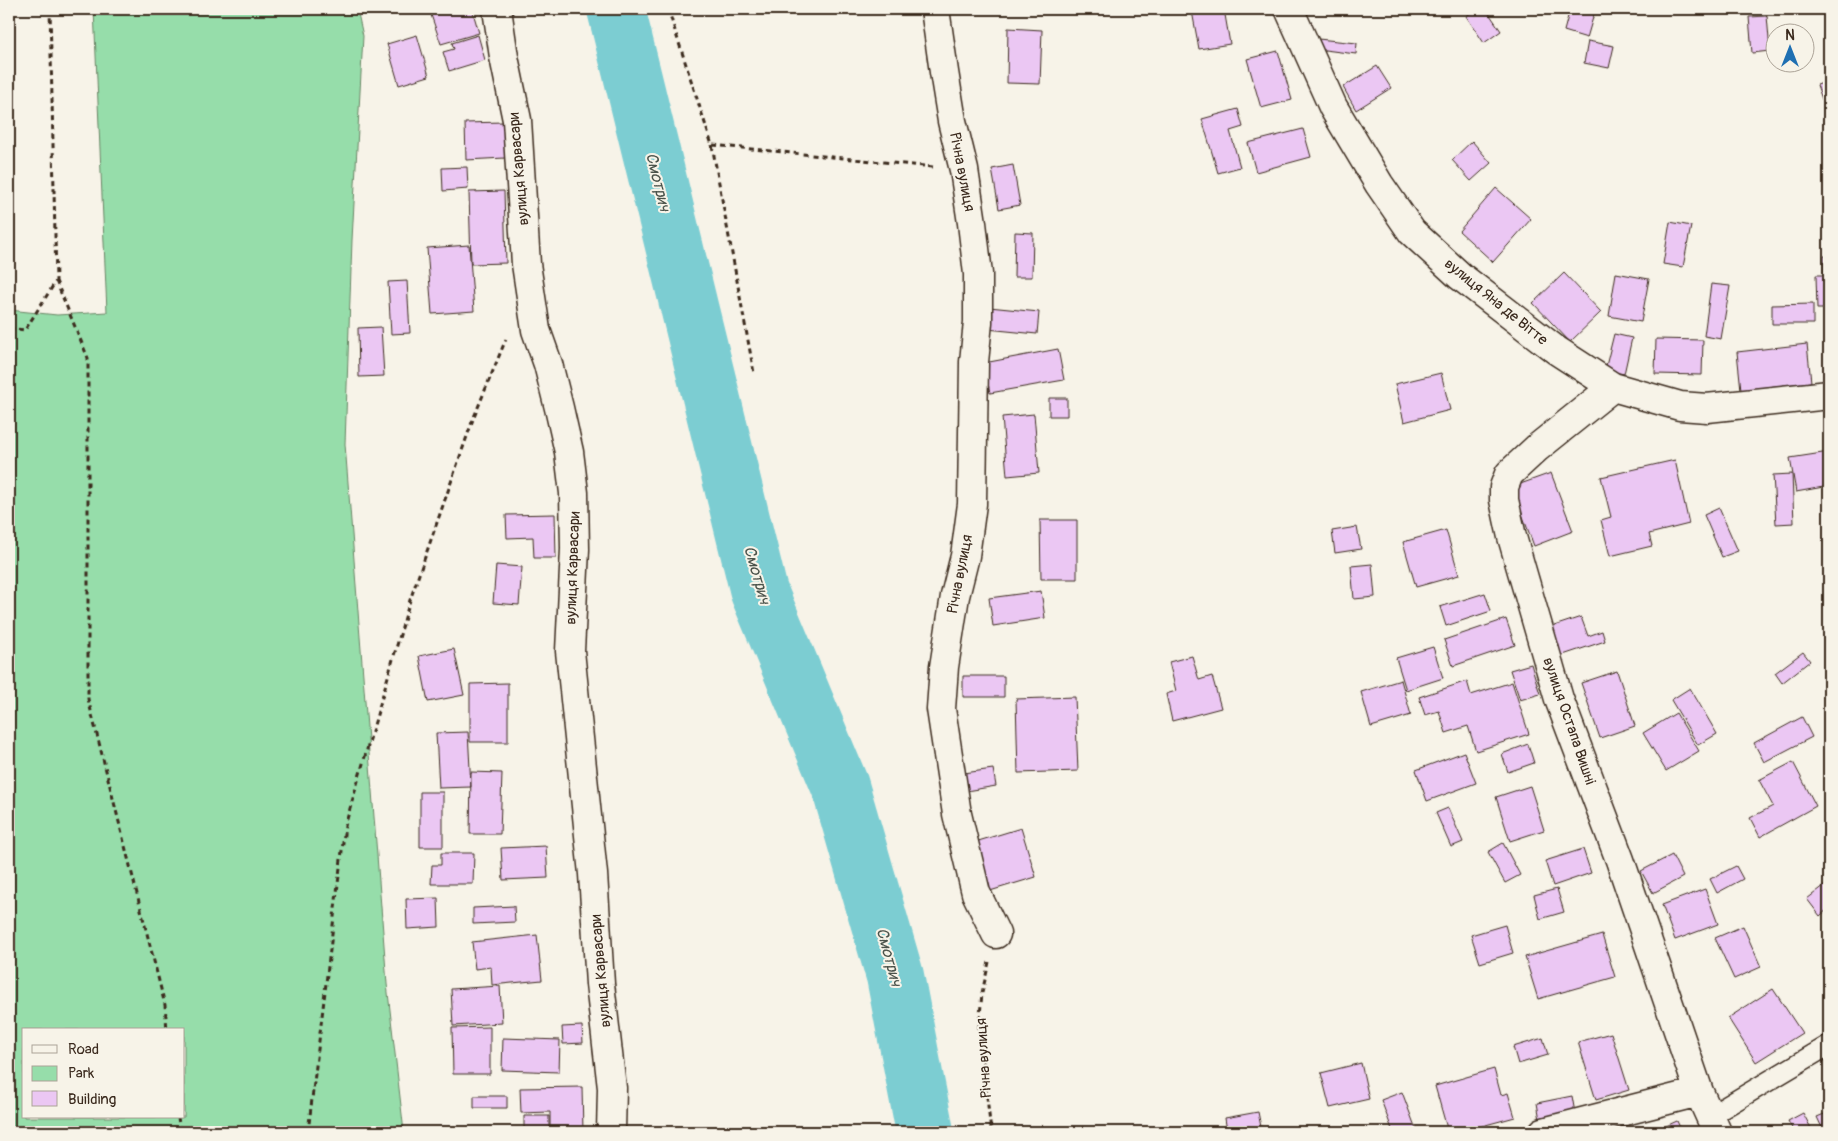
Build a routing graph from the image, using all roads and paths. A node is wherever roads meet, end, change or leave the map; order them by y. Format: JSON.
{"nodes":[{"id":1,"x":50,"y":9,"type":"edge"},
{"id":2,"x":498,"y":9,"type":"edge"},
{"id":3,"x":668,"y":9,"type":"edge"},
{"id":4,"x":935,"y":9,"type":"edge"},
{"id":5,"x":1289,"y":9,"type":"edge"},
{"id":6,"x":712,"y":146,"type":"junction"},
{"id":7,"x":964,"y":170,"type":"junction"},
{"id":8,"x":56,"y":281,"type":"junction"},
{"id":9,"x":9,"y":328,"type":"edge"},
{"id":10,"x":510,"y":330,"type":"dead end"},
{"id":11,"x":754,"y":373,"type":"dead end"},
{"id":12,"x":1613,"y":387,"type":"junction"},
{"id":13,"x":1829,"y":395,"type":"edge"},
{"id":14,"x":996,"y":934,"type":"joint"},
{"id":15,"x":168,"y":1028,"type":"edge"},
{"id":16,"x":1829,"y":1045,"type":"edge"},
{"id":17,"x":1699,"y":1092,"type":"junction"},
{"id":18,"x":178,"y":1118,"type":"edge"},
{"id":19,"x":1713,"y":1124,"type":"edge"},
{"id":20,"x":180,"y":1132,"type":"edge"},
{"id":21,"x":308,"y":1132,"type":"edge"},
{"id":22,"x":611,"y":1132,"type":"edge"},
{"id":23,"x":991,"y":1132,"type":"edge"},
{"id":24,"x":1543,"y":1132,"type":"edge"}],
"edges":[{"from":1,"to":8,"type":"path"},
{"from":2,"to":22,"type":"street","name":"вулиця Карвасари"},
{"from":3,"to":6,"type":"path"},
{"from":4,"to":7,"type":"street","name":"Річна вулиця"},
{"from":5,"to":12,"type":"street","name":"вулиця Яна де Вітте"},
{"from":6,"to":7,"type":"path"},
{"from":6,"to":11,"type":"path"},
{"from":7,"to":14,"type":"street","name":"Річна вулиця"},
{"from":8,"to":9,"type":"path"},
{"from":8,"to":15,"type":"path"},
{"from":10,"to":21,"type":"path"},
{"from":12,"to":13,"type":"street","name":"вулиця Яна де Вітте"},
{"from":12,"to":17,"type":"street","name":"вулиця Остапа Вишні"},
{"from":14,"to":23,"type":"path","name":"Річна вулиця"},
{"from":16,"to":19,"type":"lane"},
{"from":17,"to":19,"type":"street","name":"вулиця Остапа Вишні"},
{"from":17,"to":24,"type":"street"},
{"from":18,"to":20,"type":"path"}]}
